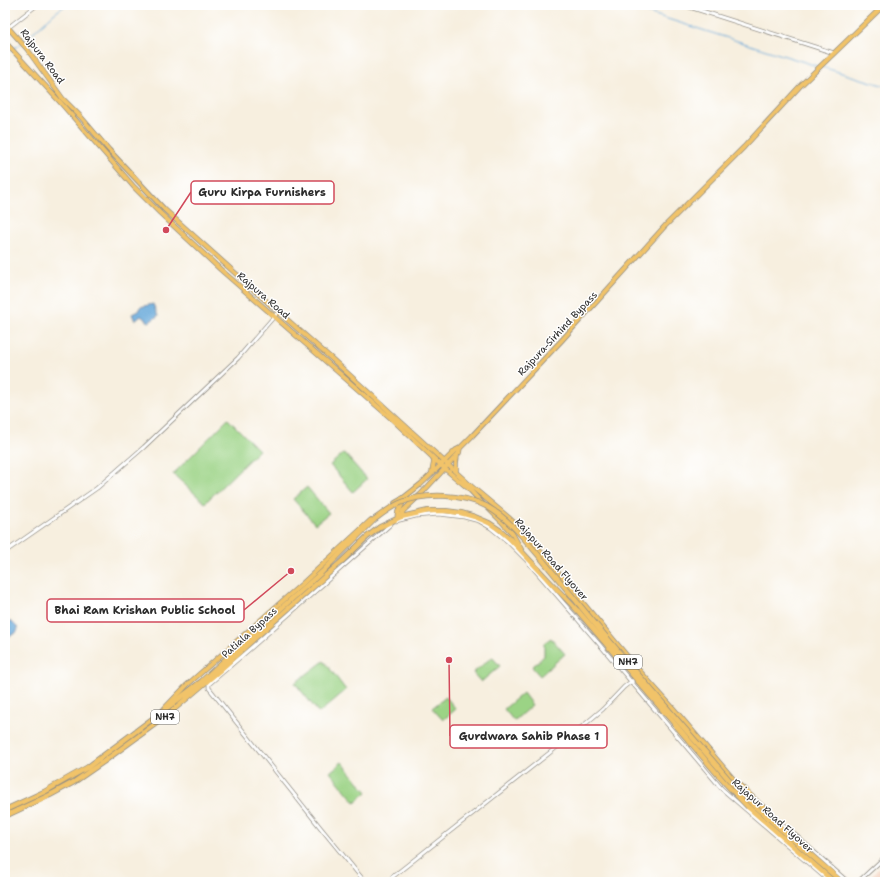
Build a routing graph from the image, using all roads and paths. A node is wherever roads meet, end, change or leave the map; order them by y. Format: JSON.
{"nodes":[{"id":1,"x":37,"y":5,"type":"edge"},
{"id":2,"x":683,"y":5,"type":"edge"},
{"id":3,"x":884,"y":5,"type":"edge"},
{"id":4,"x":5,"y":24,"type":"edge"},
{"id":5,"x":9,"y":27,"type":"junction"},
{"id":6,"x":5,"y":42,"type":"edge"},
{"id":7,"x":832,"y":55,"type":"junction"},
{"id":8,"x":278,"y":312,"type":"junction"},
{"id":9,"x":274,"y":316,"type":"junction"},
{"id":10,"x":456,"y":453,"type":"junction"},
{"id":11,"x":433,"y":457,"type":"junction"},
{"id":12,"x":441,"y":458,"type":"junction"},
{"id":13,"x":447,"y":463,"type":"junction"},
{"id":14,"x":443,"y":466,"type":"junction"},
{"id":15,"x":456,"y":472,"type":"junction"},
{"id":16,"x":431,"y":475,"type":"junction"},
{"id":17,"x":402,"y":499,"type":"junction"},
{"id":18,"x":400,"y":518,"type":"junction"},
{"id":19,"x":510,"y":539,"type":"joint"},
{"id":20,"x":522,"y":551,"type":"junction"},
{"id":21,"x":5,"y":552,"type":"edge"},
{"id":22,"x":578,"y":611,"type":"joint"},
{"id":23,"x":641,"y":673,"type":"junction"},
{"id":24,"x":632,"y":682,"type":"junction"},
{"id":25,"x":159,"y":714,"type":"junction"},
{"id":26,"x":750,"y":805,"type":"junction"},
{"id":27,"x":5,"y":810,"type":"edge"},
{"id":28,"x":5,"y":816,"type":"edge"},
{"id":29,"x":776,"y":820,"type":"junction"},
{"id":30,"x":777,"y":826,"type":"junction"},
{"id":31,"x":885,"y":857,"type":"edge"},
{"id":32,"x":365,"y":882,"type":"edge"},
{"id":33,"x":386,"y":882,"type":"edge"},
{"id":34,"x":830,"y":882,"type":"edge"},
{"id":35,"x":834,"y":882,"type":"edge"},
{"id":36,"x":842,"y":882,"type":"edge"},
{"id":37,"x":848,"y":882,"type":"edge"},
{"id":38,"x":858,"y":882,"type":"edge"}],
"edges":[{"from":1,"to":5,"type":"street"},
{"from":2,"to":7,"type":"street"},
{"from":3,"to":7,"type":"main road","name":"Rajpura-Sirhind Bypass"},
{"from":4,"to":5,"type":"main road","name":"Rajpura Road"},
{"from":5,"to":8,"type":"main road","name":"Rajpura Road"},
{"from":6,"to":9,"type":"main road","name":"Rajpura Road"},
{"from":7,"to":10,"type":"main road","name":"Rajpura-Sirhind Bypass"},
{"from":8,"to":9,"type":"street"},
{"from":8,"to":12,"type":"main road","name":"Rajpura Road"},
{"from":9,"to":11,"type":"main road","name":"Rajpura Road"},
{"from":9,"to":21,"type":"street"},
{"from":10,"to":12,"type":"main road"},
{"from":10,"to":13,"type":"main road","name":"Rajpura-Sirhind Bypass"},
{"from":10,"to":15,"type":"main road"},
{"from":11,"to":14,"type":"main road","name":"Rajpura Road"},
{"from":11,"to":16,"type":"main road"},
{"from":12,"to":13,"type":"main road","name":"Rajpura Road"},
{"from":13,"to":14,"type":"main road","name":"Rajpura-Sirhind Bypass"},
{"from":13,"to":15,"type":"main road","name":"Rajpura Road"},
{"from":14,"to":16,"type":"main road"},
{"from":14,"to":18,"type":"main road"},
{"from":14,"to":20,"type":"main road","name":"Rajpura Road"},
{"from":15,"to":23,"type":"main road","name":"Rajpura Road"},
{"from":16,"to":17,"type":"main road"},
{"from":17,"to":18,"type":"highway"},
{"from":17,"to":25,"type":"main road"},
{"from":18,"to":19,"type":"highway","name":"Patiala Bypass","number":"NH7"},
{"from":18,"to":28,"type":"highway","name":"Patiala Bypass","number":"NH7"},
{"from":19,"to":20,"type":"highway","name":"Rajpura Road","number":"NH7"},
{"from":20,"to":22,"type":"highway","name":"Rajpura Road","number":"NH7"},
{"from":22,"to":26,"type":"highway","name":"Rajapur Road Flyover","number":"NH7","bridge":true},
{"from":23,"to":24,"type":"street"},
{"from":23,"to":29,"type":"main road","name":"Rajpura Road"},
{"from":24,"to":32,"type":"street"},
{"from":24,"to":33,"type":"street"},
{"from":24,"to":34,"type":"street"},
{"from":25,"to":26,"type":"highway","name":"Rajapur Road Flyover","number":"NH7","bridge":true},
{"from":25,"to":27,"type":"highway","number":"NH7"},
{"from":26,"to":30,"type":"highway","name":"Rajapur Road Flyover","number":"NH7"},
{"from":26,"to":35,"type":"highway","name":"Rajapur Road Flyover","number":"NH7"},
{"from":29,"to":30,"type":"main road"},
{"from":29,"to":37,"type":"street"},
{"from":30,"to":36,"type":"highway","number":"NH7"},
{"from":31,"to":38,"type":"street"}]}
